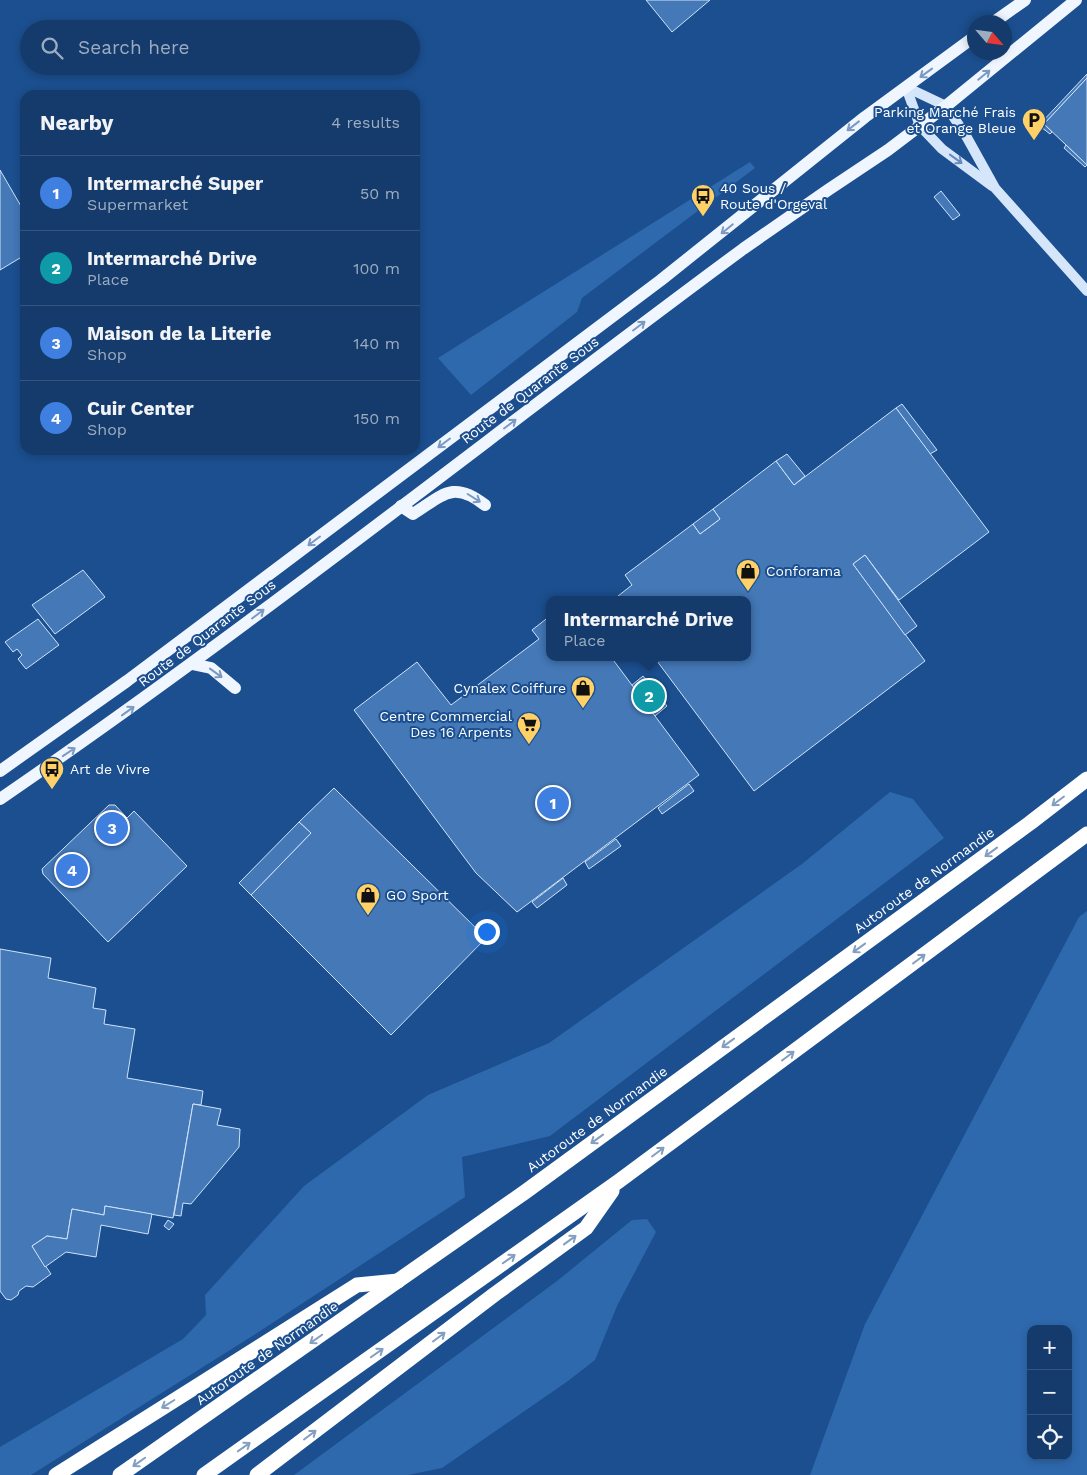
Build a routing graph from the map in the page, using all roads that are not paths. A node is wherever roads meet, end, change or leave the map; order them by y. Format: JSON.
{"nodes":[{"id":1,"x":1025,"y":0,"type":"edge"},
{"id":2,"x":1076,"y":0,"type":"edge"},
{"id":3,"x":1004,"y":15,"type":"edge"},
{"id":4,"x":967,"y":42,"type":"edge"},
{"id":5,"x":906,"y":87,"type":"junction"},
{"id":6,"x":946,"y":106,"type":"junction"},
{"id":7,"x":920,"y":126,"type":"junction"},
{"id":8,"x":995,"y":188,"type":"junction"},
{"id":9,"x":1087,"y":291,"type":"edge"},
{"id":10,"x":401,"y":506,"type":"junction"},
{"id":11,"x":485,"y":506,"type":"dead end"},
{"id":12,"x":192,"y":664,"type":"junction"},
{"id":13,"x":235,"y":688,"type":"dead end"},
{"id":14,"x":0,"y":771,"type":"edge"},
{"id":15,"x":1087,"y":780,"type":"edge"},
{"id":16,"x":0,"y":800,"type":"edge"},
{"id":17,"x":1087,"y":834,"type":"edge"},
{"id":18,"x":618,"y":1181,"type":"junction"},
{"id":19,"x":399,"y":1281,"type":"junction"},
{"id":20,"x":56,"y":1475,"type":"edge"},
{"id":21,"x":120,"y":1475,"type":"edge"},
{"id":22,"x":204,"y":1475,"type":"edge"},
{"id":23,"x":257,"y":1475,"type":"edge"}],
"edges":[{"from":1,"to":3,"type":"main road"},
{"from":6,"to":2,"type":"main road","name":"Route de Quarante Sous","one_way":true},
{"from":4,"to":5,"type":"main road","name":"Route de Quarante Sous","one_way":true},
{"from":5,"to":6,"type":"street"},
{"from":5,"to":7,"type":"street"},
{"from":5,"to":14,"type":"main road","name":"Route de Quarante Sous","one_way":true},
{"from":6,"to":7,"type":"main road","name":"Route de Quarante Sous"},
{"from":6,"to":8,"type":"street"},
{"from":7,"to":8,"type":"street","one_way":true},
{"from":10,"to":7,"type":"main road","name":"Route de Quarante Sous","one_way":true},
{"from":8,"to":9,"type":"street"},
{"from":10,"to":11,"type":"main road","one_way":true},
{"from":12,"to":10,"type":"main road","name":"Route de Quarante Sous","one_way":true},
{"from":12,"to":13,"type":"main road","one_way":true},
{"from":16,"to":12,"type":"main road","name":"Route de Quarante Sous","one_way":true},
{"from":15,"to":19,"type":"highway","name":"Autoroute de Normandie","one_way":true},
{"from":18,"to":17,"type":"highway","one_way":true},
{"from":22,"to":18,"type":"highway","one_way":true},
{"from":23,"to":18,"type":"highway","one_way":true},
{"from":19,"to":20,"type":"highway","one_way":true},
{"from":19,"to":21,"type":"highway","name":"Autoroute de Normandie","one_way":true}]}
